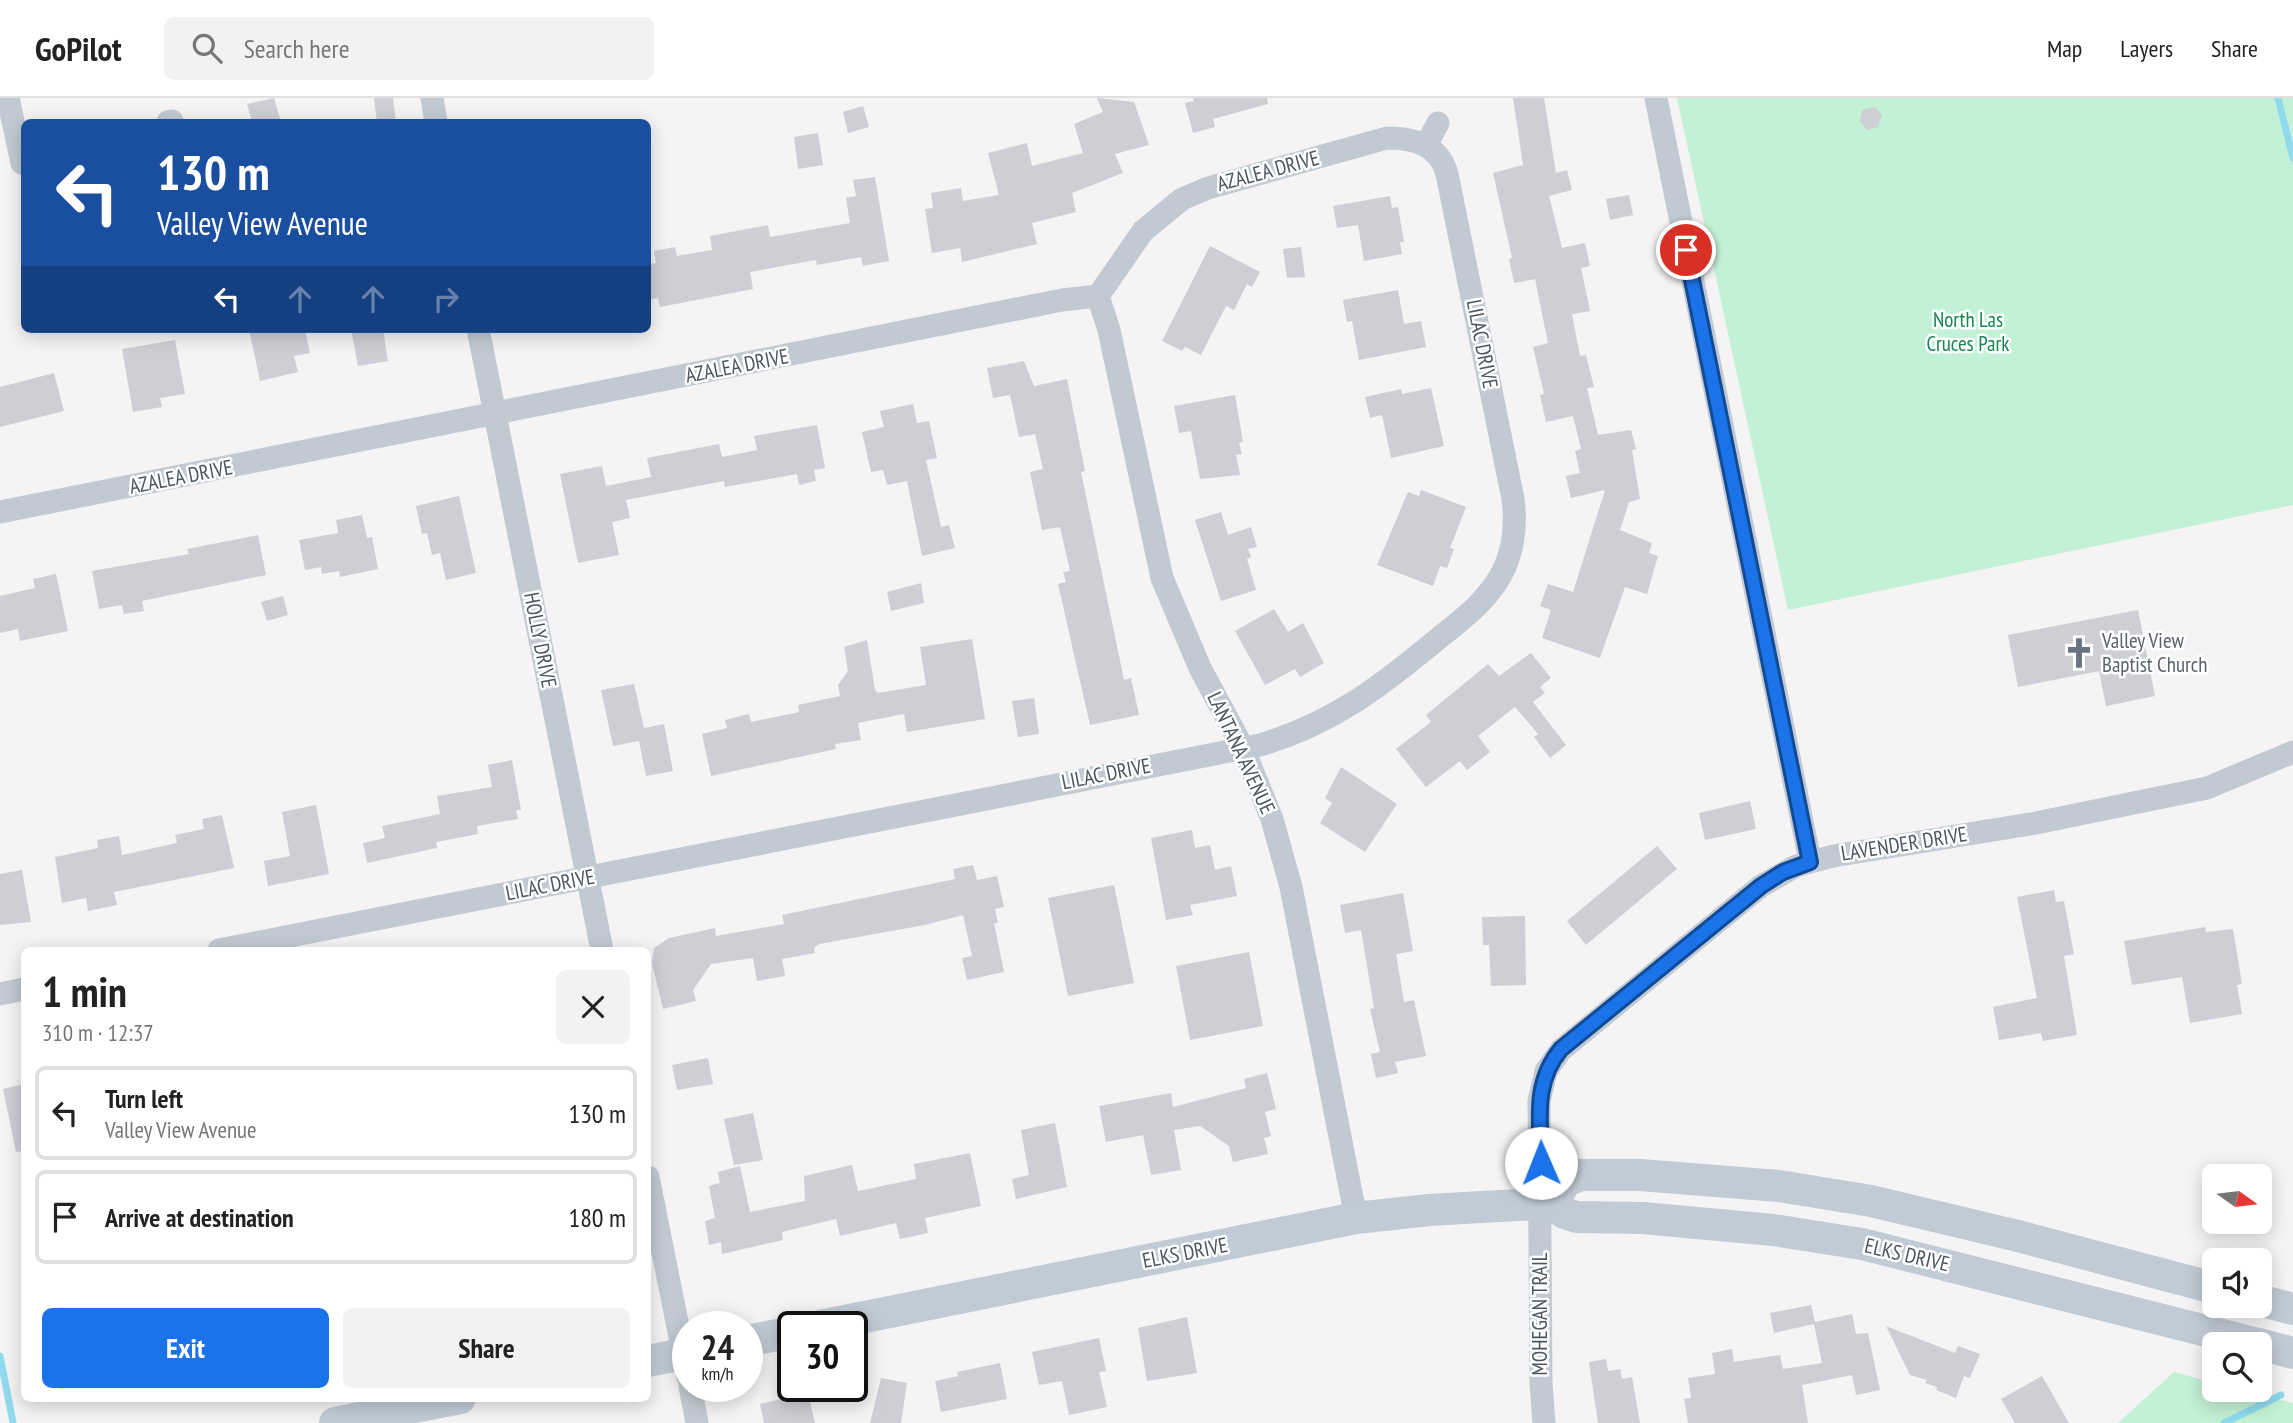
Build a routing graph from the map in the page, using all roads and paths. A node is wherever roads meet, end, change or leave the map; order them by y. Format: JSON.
{"nodes":[{"id":1,"x":8,"y":98,"type":"edge"},
{"id":2,"x":432,"y":98,"type":"edge"},
{"id":3,"x":1656,"y":98,"type":"edge"},
{"id":4,"x":436,"y":119,"type":"edge"},
{"id":5,"x":1438,"y":123,"type":"dead end"},
{"id":6,"x":1426,"y":145,"type":"junction"},
{"id":7,"x":15,"y":165,"type":"edge"},
{"id":8,"x":1098,"y":296,"type":"junction"},
{"id":9,"x":479,"y":333,"type":"edge"},
{"id":10,"x":495,"y":415,"type":"junction"},
{"id":11,"x":0,"y":512,"type":"edge"},
{"id":12,"x":1244,"y":748,"type":"junction"},
{"id":13,"x":2293,"y":752,"type":"edge"},
{"id":14,"x":1810,"y":862,"type":"junction"},
{"id":15,"x":588,"y":877,"type":"junction"},
{"id":16,"x":234,"y":947,"type":"edge"},
{"id":17,"x":601,"y":947,"type":"edge"},
{"id":18,"x":21,"y":990,"type":"edge"},
{"id":19,"x":0,"y":994,"type":"edge"},
{"id":20,"x":651,"y":1192,"type":"edge"},
{"id":21,"x":1546,"y":1203,"type":"junction"},
{"id":22,"x":1356,"y":1218,"type":"junction"},
{"id":23,"x":2202,"y":1285,"type":"edge"},
{"id":24,"x":2272,"y":1303,"type":"edge"},
{"id":25,"x":2293,"y":1309,"type":"edge"},
{"id":26,"x":676,"y":1311,"type":"edge"},
{"id":27,"x":868,"y":1316,"type":"edge"},
{"id":28,"x":2210,"y":1332,"type":"edge"},
{"id":29,"x":2272,"y":1348,"type":"edge"},
{"id":30,"x":2293,"y":1353,"type":"edge"},
{"id":31,"x":651,"y":1361,"type":"edge"},
{"id":32,"x":672,"y":1361,"type":"edge"},
{"id":33,"x":440,"y":1402,"type":"edge"},
{"id":34,"x":693,"y":1402,"type":"edge"},
{"id":35,"x":335,"y":1423,"type":"edge"},
{"id":36,"x":697,"y":1423,"type":"edge"},
{"id":37,"x":1544,"y":1423,"type":"edge"}],
"edges":[{"from":1,"to":7,"type":"street"},
{"from":2,"to":4,"type":"street"},
{"from":3,"to":14,"type":"street"},
{"from":5,"to":6,"type":"street"},
{"from":6,"to":8,"type":"street","name":"AZALEA DRIVE"},
{"from":6,"to":12,"type":"street","name":"LILAC DRIVE"},
{"from":8,"to":10,"type":"street","name":"AZALEA DRIVE"},
{"from":8,"to":12,"type":"street","name":"LANTANA AVENUE"},
{"from":9,"to":10,"type":"street","name":"HOLLY DRIVE"},
{"from":10,"to":11,"type":"street","name":"AZALEA DRIVE"},
{"from":10,"to":15,"type":"street","name":"HOLLY DRIVE"},
{"from":12,"to":15,"type":"street","name":"LILAC DRIVE"},
{"from":12,"to":22,"type":"street","name":"LANTANA AVENUE"},
{"from":13,"to":14,"type":"street","name":"LAVENDER DRIVE"},
{"from":14,"to":21,"type":"street","name":"LAVENDER DRIVE"},
{"from":15,"to":16,"type":"street","name":"LILAC DRIVE"},
{"from":15,"to":17,"type":"street","name":"HOLLY DRIVE"},
{"from":18,"to":19,"type":"street"},
{"from":20,"to":26,"type":"street"},
{"from":21,"to":22,"type":"main road","name":"ELKS DRIVE"},
{"from":21,"to":23,"type":"main road"},
{"from":21,"to":28,"type":"main road","name":"ELKS DRIVE"},
{"from":21,"to":37,"type":"street","name":"MOHEGAN TRAIL"},
{"from":22,"to":27,"type":"main road","name":"ELKS DRIVE"},
{"from":24,"to":25,"type":"main road"},
{"from":29,"to":30,"type":"main road","name":"ELKS DRIVE"},
{"from":31,"to":32,"type":"main road"},
{"from":33,"to":35,"type":"main road"},
{"from":34,"to":36,"type":"street"}]}
